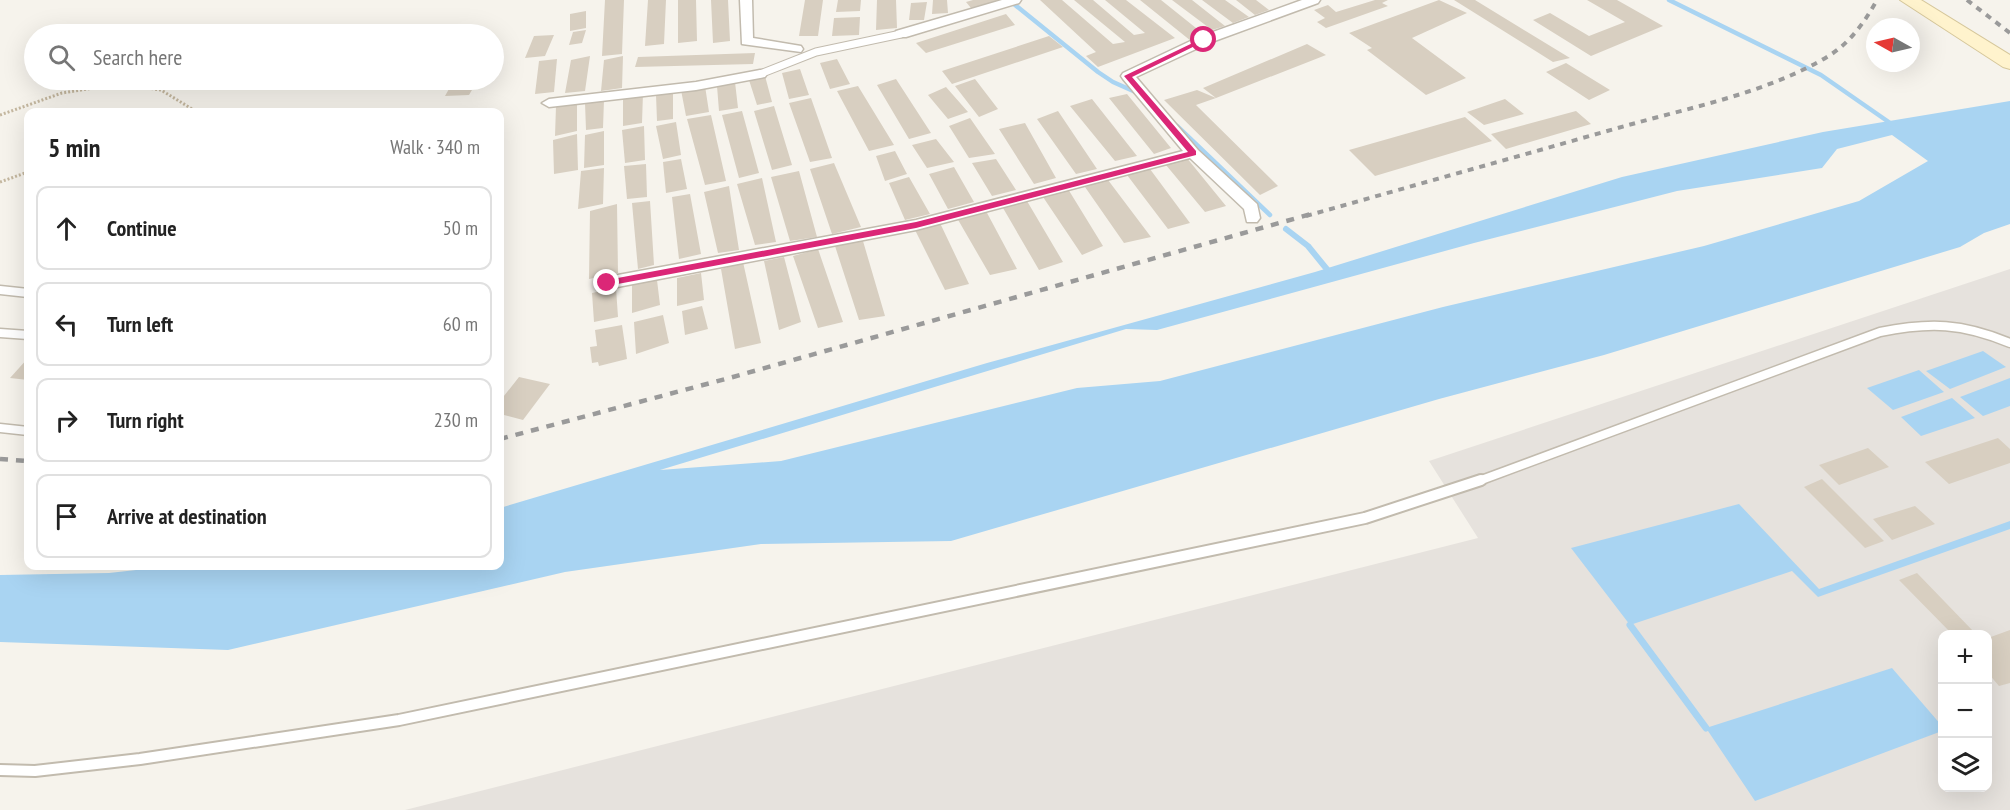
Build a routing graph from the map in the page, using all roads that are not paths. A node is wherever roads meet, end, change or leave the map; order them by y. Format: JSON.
{"nodes":[{"id":1,"x":746,"y":0,"type":"edge"},
{"id":2,"x":1015,"y":0,"type":"edge"},
{"id":3,"x":1314,"y":0,"type":"edge"},
{"id":4,"x":1909,"y":0,"type":"edge"},
{"id":5,"x":901,"y":34,"type":"joint"},
{"id":6,"x":796,"y":49,"type":"joint"},
{"id":7,"x":816,"y":52,"type":"junction"},
{"id":8,"x":2010,"y":63,"type":"edge"},
{"id":9,"x":760,"y":74,"type":"joint"},
{"id":10,"x":549,"y":103,"type":"dead end"},
{"id":11,"x":1193,"y":153,"type":"junction"},
{"id":12,"x":1252,"y":218,"type":"dead end"},
{"id":13,"x":607,"y":283,"type":"dead end"},
{"id":14,"x":0,"y":291,"type":"edge"},
{"id":15,"x":24,"y":293,"type":"edge"},
{"id":16,"x":0,"y":333,"type":"edge"},
{"id":17,"x":24,"y":335,"type":"edge"},
{"id":18,"x":2010,"y":343,"type":"edge"},
{"id":19,"x":0,"y":428,"type":"edge"},
{"id":20,"x":24,"y":431,"type":"edge"},
{"id":21,"x":0,"y":770,"type":"edge"}],
"edges":[{"from":1,"to":6,"type":"street"},
{"from":2,"to":5,"type":"street"},
{"from":3,"to":11,"type":"street"},
{"from":4,"to":8,"type":"street"},
{"from":5,"to":7,"type":"lane"},
{"from":6,"to":7,"type":"lane"},
{"from":7,"to":9,"type":"lane"},
{"from":9,"to":10,"type":"street"},
{"from":11,"to":12,"type":"street"},
{"from":11,"to":13,"type":"street"},
{"from":14,"to":15,"type":"lane"},
{"from":16,"to":17,"type":"lane"},
{"from":18,"to":21,"type":"lane"},
{"from":19,"to":20,"type":"lane"}]}
